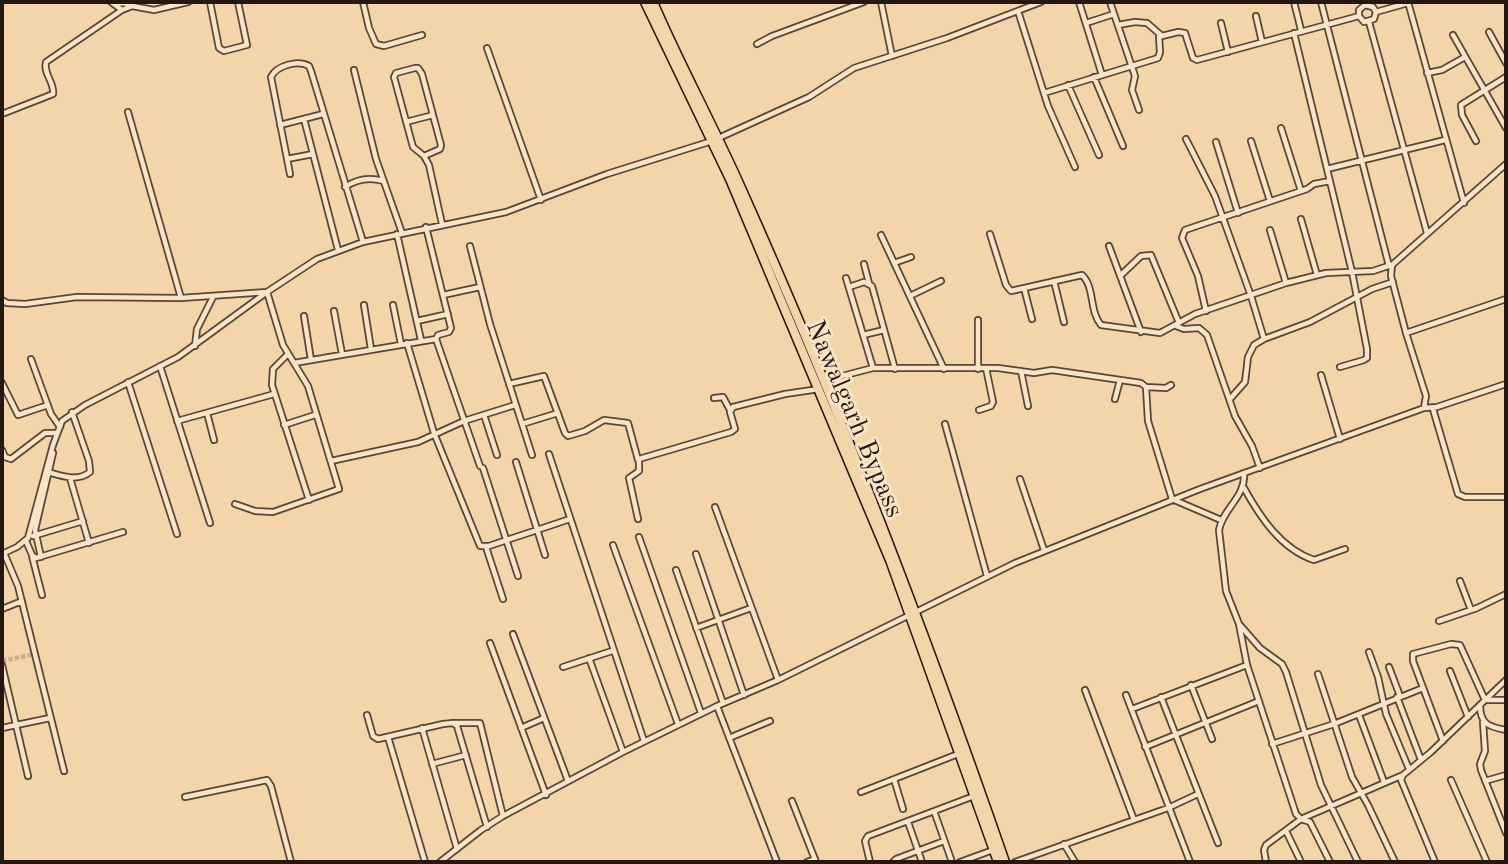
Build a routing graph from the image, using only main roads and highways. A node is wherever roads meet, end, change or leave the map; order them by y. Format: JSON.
{"nodes":[{"id":1,"x":645,"y":2,"type":"edge"},
{"id":2,"x":653,"y":2,"type":"edge"},
{"id":3,"x":715,"y":140,"type":"junction"},
{"id":4,"x":913,"y":612,"type":"junction"},
{"id":5,"x":999,"y":862,"type":"edge"},
{"id":6,"x":1005,"y":862,"type":"edge"}],
"edges":[{"from":1,"to":3,"type":"main road","name":"Nawalgarh Bypass"},
{"from":2,"to":3,"type":"main road","name":"Nawalgarh Bypass"},
{"from":3,"to":4,"type":"main road","name":"Nawalgarh Bypass"},
{"from":4,"to":5,"type":"main road","name":"Nawalgarh Bypass"},
{"from":4,"to":6,"type":"main road","name":"Nawalgarh Bypass"}]}
